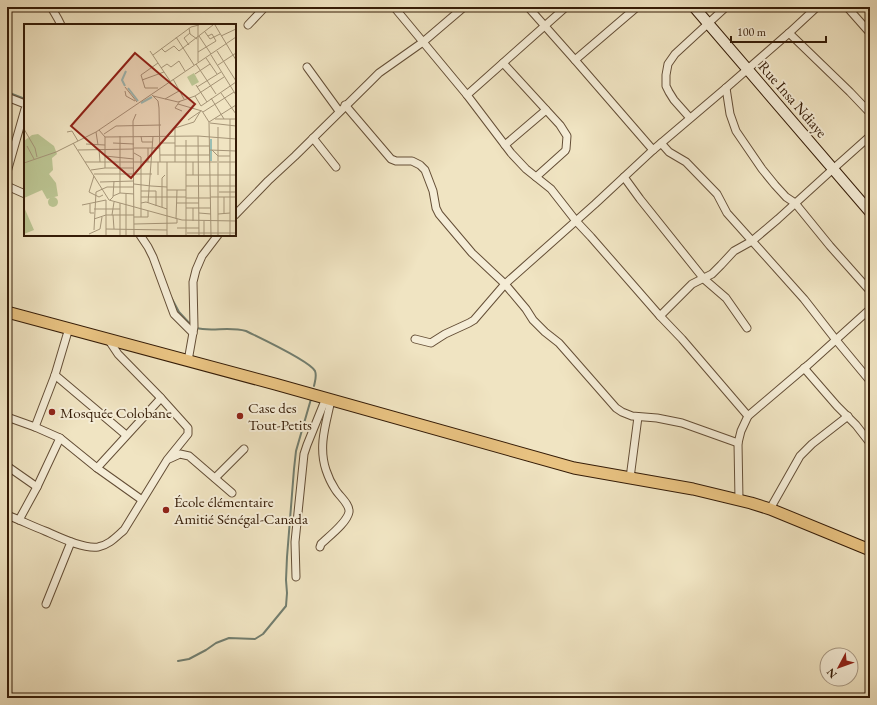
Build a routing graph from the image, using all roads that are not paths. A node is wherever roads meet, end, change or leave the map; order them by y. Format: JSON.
{"nodes":[{"id":1,"x":51,"y":7,"type":"edge"},
{"id":2,"x":265,"y":7,"type":"edge"},
{"id":3,"x":394,"y":7,"type":"edge"},
{"id":4,"x":464,"y":7,"type":"edge"},
{"id":5,"x":528,"y":7,"type":"edge"},
{"id":6,"x":566,"y":7,"type":"edge"},
{"id":7,"x":637,"y":7,"type":"edge"},
{"id":8,"x":694,"y":7,"type":"edge"},
{"id":9,"x":726,"y":7,"type":"edge"},
{"id":10,"x":817,"y":7,"type":"edge"},
{"id":11,"x":847,"y":7,"type":"edge"},
{"id":12,"x":708,"y":23,"type":"junction"},
{"id":13,"x":61,"y":24,"type":"edge"},
{"id":14,"x":248,"y":25,"type":"dead end"},
{"id":15,"x":544,"y":26,"type":"junction"},
{"id":16,"x":789,"y":33,"type":"junction"},
{"id":17,"x":870,"y":33,"type":"edge"},
{"id":18,"x":423,"y":42,"type":"junction"},
{"id":19,"x":575,"y":60,"type":"junction"},
{"id":20,"x":503,"y":63,"type":"junction"},
{"id":21,"x":307,"y":67,"type":"dead end"},
{"id":22,"x":747,"y":69,"type":"junction"},
{"id":23,"x":726,"y":88,"type":"junction"},
{"id":24,"x":467,"y":95,"type":"junction"},
{"id":25,"x":7,"y":96,"type":"edge"},
{"id":26,"x":24,"y":104,"type":"edge"},
{"id":27,"x":345,"y":105,"type":"junction"},
{"id":28,"x":546,"y":110,"type":"junction"},
{"id":29,"x":339,"y":111,"type":"junction"},
{"id":30,"x":24,"y":112,"type":"edge"},
{"id":31,"x":870,"y":113,"type":"edge"},
{"id":32,"x":690,"y":118,"type":"junction"},
{"id":33,"x":870,"y":136,"type":"edge"},
{"id":34,"x":313,"y":138,"type":"junction"},
{"id":35,"x":661,"y":143,"type":"junction"},
{"id":36,"x":504,"y":145,"type":"junction"},
{"id":37,"x":653,"y":150,"type":"junction"},
{"id":38,"x":336,"y":167,"type":"dead end"},
{"id":39,"x":833,"y":168,"type":"junction"},
{"id":40,"x":7,"y":172,"type":"edge"},
{"id":41,"x":536,"y":177,"type":"junction"},
{"id":42,"x":624,"y":177,"type":"junction"},
{"id":43,"x":7,"y":186,"type":"edge"},
{"id":44,"x":24,"y":194,"type":"edge"},
{"id":45,"x":795,"y":203,"type":"junction"},
{"id":46,"x":870,"y":212,"type":"edge"},
{"id":47,"x":236,"y":214,"type":"edge"},
{"id":48,"x":576,"y":221,"type":"junction"},
{"id":49,"x":141,"y":236,"type":"edge"},
{"id":50,"x":217,"y":236,"type":"edge"},
{"id":51,"x":752,"y":240,"type":"junction"},
{"id":52,"x":704,"y":279,"type":"junction"},
{"id":53,"x":505,"y":284,"type":"junction"},
{"id":54,"x":870,"y":291,"type":"edge"},
{"id":55,"x":870,"y":309,"type":"edge"},
{"id":56,"x":7,"y":312,"type":"edge"},
{"id":57,"x":660,"y":316,"type":"junction"},
{"id":58,"x":69,"y":328,"type":"junction"},
{"id":59,"x":747,"y":328,"type":"dead end"},
{"id":60,"x":193,"y":333,"type":"junction"},
{"id":61,"x":108,"y":339,"type":"junction"},
{"id":62,"x":416,"y":339,"type":"dead end"},
{"id":63,"x":836,"y":340,"type":"junction"},
{"id":64,"x":188,"y":361,"type":"junction"},
{"id":65,"x":804,"y":368,"type":"junction"},
{"id":66,"x":55,"y":375,"type":"junction"},
{"id":67,"x":869,"y":380,"type":"edge"},
{"id":68,"x":161,"y":398,"type":"junction"},
{"id":69,"x":329,"y":399,"type":"junction"},
{"id":70,"x":748,"y":416,"type":"junction"},
{"id":71,"x":848,"y":416,"type":"junction"},
{"id":72,"x":7,"y":417,"type":"edge"},
{"id":73,"x":638,"y":417,"type":"junction"},
{"id":74,"x":35,"y":427,"type":"junction"},
{"id":75,"x":126,"y":435,"type":"junction"},
{"id":76,"x":60,"y":438,"type":"junction"},
{"id":77,"x":870,"y":442,"type":"edge"},
{"id":78,"x":738,"y":443,"type":"junction"},
{"id":79,"x":244,"y":449,"type":"dead end"},
{"id":80,"x":167,"y":460,"type":"junction"},
{"id":81,"x":7,"y":466,"type":"edge"},
{"id":82,"x":97,"y":468,"type":"junction"},
{"id":83,"x":215,"y":478,"type":"junction"},
{"id":84,"x":630,"y":478,"type":"junction"},
{"id":85,"x":38,"y":487,"type":"junction"},
{"id":86,"x":232,"y":493,"type":"dead end"},
{"id":87,"x":142,"y":500,"type":"junction"},
{"id":88,"x":739,"y":500,"type":"junction"},
{"id":89,"x":770,"y":508,"type":"junction"},
{"id":90,"x":7,"y":515,"type":"edge"},
{"id":91,"x":20,"y":520,"type":"junction"},
{"id":92,"x":71,"y":542,"type":"junction"},
{"id":93,"x":320,"y":547,"type":"dead end"},
{"id":94,"x":870,"y":550,"type":"edge"},
{"id":95,"x":296,"y":577,"type":"dead end"},
{"id":96,"x":46,"y":604,"type":"dead end"}],
"edges":[{"from":1,"to":13,"type":"street"},
{"from":2,"to":14,"type":"street"},
{"from":3,"to":18,"type":"street"},
{"from":4,"to":18,"type":"street"},
{"from":5,"to":15,"type":"street"},
{"from":6,"to":15,"type":"street"},
{"from":7,"to":19,"type":"street"},
{"from":8,"to":12,"type":"main road","name":"Rue Insa Ndiaye"},
{"from":9,"to":12,"type":"street"},
{"from":10,"to":16,"type":"street"},
{"from":11,"to":17,"type":"street"},
{"from":12,"to":22,"type":"main road","name":"Rue Insa Ndiaye"},
{"from":12,"to":32,"type":"street"},
{"from":15,"to":19,"type":"street"},
{"from":15,"to":20,"type":"street"},
{"from":16,"to":22,"type":"street"},
{"from":16,"to":31,"type":"street"},
{"from":18,"to":24,"type":"street"},
{"from":18,"to":27,"type":"street"},
{"from":19,"to":37,"type":"street"},
{"from":20,"to":24,"type":"street"},
{"from":20,"to":28,"type":"street"},
{"from":21,"to":29,"type":"street"},
{"from":22,"to":23,"type":"street"},
{"from":22,"to":39,"type":"main road","name":"Rue Insa Ndiaye"},
{"from":23,"to":32,"type":"street"},
{"from":23,"to":45,"type":"street"},
{"from":24,"to":36,"type":"street"},
{"from":25,"to":26,"type":"street"},
{"from":27,"to":29,"type":"street"},
{"from":27,"to":53,"type":"street"},
{"from":28,"to":36,"type":"street"},
{"from":28,"to":41,"type":"street"},
{"from":29,"to":34,"type":"street"},
{"from":30,"to":40,"type":"street"},
{"from":32,"to":35,"type":"street"},
{"from":33,"to":39,"type":"street"},
{"from":34,"to":38,"type":"street"},
{"from":34,"to":47,"type":"street"},
{"from":35,"to":37,"type":"street"},
{"from":35,"to":51,"type":"street"},
{"from":36,"to":41,"type":"street"},
{"from":37,"to":42,"type":"street"},
{"from":39,"to":45,"type":"street"},
{"from":39,"to":46,"type":"main road","name":"Rue Insa Ndiaye"},
{"from":41,"to":48,"type":"street"},
{"from":42,"to":48,"type":"street"},
{"from":42,"to":52,"type":"street"},
{"from":43,"to":44,"type":"street"},
{"from":45,"to":51,"type":"street"},
{"from":45,"to":54,"type":"street"},
{"from":48,"to":53,"type":"street"},
{"from":48,"to":57,"type":"street"},
{"from":49,"to":60,"type":"street"},
{"from":50,"to":60,"type":"street"},
{"from":51,"to":52,"type":"street"},
{"from":51,"to":63,"type":"street"},
{"from":52,"to":57,"type":"street"},
{"from":52,"to":59,"type":"street"},
{"from":53,"to":62,"type":"street"},
{"from":53,"to":73,"type":"street"},
{"from":55,"to":63,"type":"street"},
{"from":56,"to":58,"type":"main road"},
{"from":57,"to":70,"type":"street"},
{"from":58,"to":61,"type":"main road"},
{"from":58,"to":66,"type":"street"},
{"from":60,"to":64,"type":"street"},
{"from":61,"to":64,"type":"main road"},
{"from":61,"to":68,"type":"street"},
{"from":63,"to":65,"type":"street"},
{"from":63,"to":67,"type":"street"},
{"from":64,"to":69,"type":"main road"},
{"from":65,"to":70,"type":"street"},
{"from":65,"to":71,"type":"street"},
{"from":66,"to":74,"type":"street"},
{"from":66,"to":75,"type":"street"},
{"from":68,"to":75,"type":"street"},
{"from":68,"to":80,"type":"street"},
{"from":69,"to":84,"type":"main road"},
{"from":69,"to":93,"type":"street"},
{"from":69,"to":95,"type":"street"},
{"from":70,"to":78,"type":"street"},
{"from":71,"to":77,"type":"street"},
{"from":71,"to":89,"type":"street"},
{"from":72,"to":74,"type":"street"},
{"from":73,"to":78,"type":"street"},
{"from":73,"to":84,"type":"street"},
{"from":74,"to":76,"type":"street"},
{"from":75,"to":82,"type":"street"},
{"from":76,"to":82,"type":"street"},
{"from":76,"to":85,"type":"street"},
{"from":78,"to":88,"type":"street"},
{"from":79,"to":83,"type":"street"},
{"from":80,"to":83,"type":"street"},
{"from":80,"to":87,"type":"street"},
{"from":81,"to":85,"type":"street"},
{"from":82,"to":87,"type":"street"},
{"from":83,"to":86,"type":"street"},
{"from":84,"to":88,"type":"main road"},
{"from":85,"to":91,"type":"street"},
{"from":87,"to":92,"type":"street"},
{"from":88,"to":89,"type":"main road"},
{"from":89,"to":94,"type":"main road"},
{"from":90,"to":91,"type":"street"},
{"from":91,"to":92,"type":"street"},
{"from":92,"to":96,"type":"street"}]}
